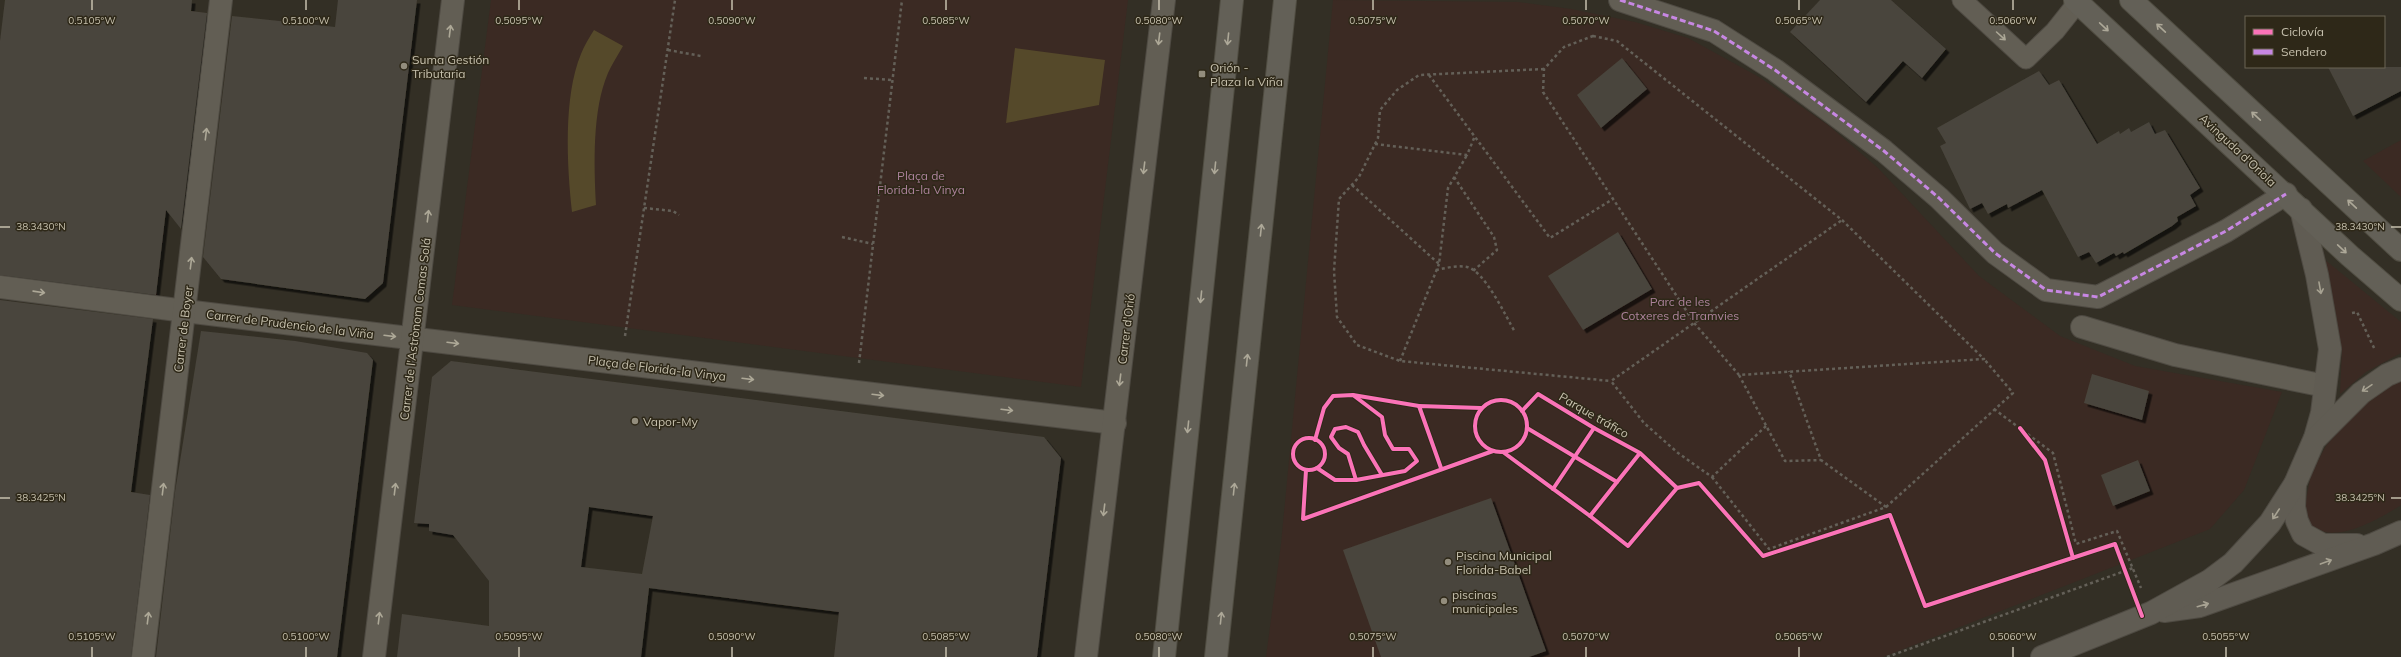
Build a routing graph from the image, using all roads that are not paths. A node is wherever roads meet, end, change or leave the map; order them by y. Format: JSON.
{"nodes":[{"id":1,"x":222,"y":0,"type":"edge"},
{"id":2,"x":453,"y":0,"type":"edge"},
{"id":3,"x":1164,"y":0,"type":"edge"},
{"id":4,"x":1232,"y":0,"type":"edge"},
{"id":5,"x":1285,"y":0,"type":"edge"},
{"id":6,"x":1620,"y":0,"type":"edge"},
{"id":7,"x":1962,"y":0,"type":"edge"},
{"id":8,"x":2131,"y":0,"type":"edge"},
{"id":9,"x":2077,"y":1,"type":"edge"},
{"id":10,"x":2293,"y":202,"type":"junction"},
{"id":11,"x":2401,"y":250,"type":"edge"},
{"id":12,"x":0,"y":286,"type":"edge"},
{"id":13,"x":2401,"y":300,"type":"edge"},
{"id":14,"x":185,"y":311,"type":"junction"},
{"id":15,"x":2082,"y":327,"type":"dead end"},
{"id":16,"x":414,"y":338,"type":"junction"},
{"id":17,"x":2394,"y":372,"type":"edge"},
{"id":18,"x":2325,"y":386,"type":"junction"},
{"id":19,"x":1115,"y":423,"type":"junction"},
{"id":20,"x":2314,"y":440,"type":"junction"},
{"id":21,"x":2295,"y":484,"type":"junction"},
{"id":22,"x":2392,"y":535,"type":"edge"},
{"id":23,"x":2147,"y":614,"type":"junction"},
{"id":24,"x":143,"y":657,"type":"edge"},
{"id":25,"x":374,"y":657,"type":"edge"},
{"id":26,"x":1086,"y":657,"type":"edge"},
{"id":27,"x":1164,"y":657,"type":"edge"},
{"id":28,"x":1216,"y":657,"type":"edge"},
{"id":29,"x":2042,"y":657,"type":"edge"}],
"edges":[{"from":14,"to":1,"type":"street","name":"Carrer de Boyer","one_way":true},
{"from":16,"to":2,"type":"street","name":"Carrer de l'Astrònom Comas Solá","one_way":true},
{"from":3,"to":19,"type":"street","name":"Carrer d'Orió","one_way":true},
{"from":4,"to":27,"type":"main road","one_way":true},
{"from":28,"to":5,"type":"main road","one_way":true},
{"from":6,"to":10,"type":"street"},
{"from":7,"to":9,"type":"lane","one_way":true},
{"from":11,"to":8,"type":"main road","one_way":true},
{"from":9,"to":10,"type":"main road","name":"Avinguda d'Oriola","one_way":true},
{"from":10,"to":13,"type":"main road","name":"Avinguda d'Oriola","one_way":true},
{"from":10,"to":18,"type":"street","one_way":true},
{"from":12,"to":14,"type":"street","name":"Carrer de Prudencio de la Viña","one_way":true},
{"from":14,"to":16,"type":"street","name":"Carrer de Prudencio de la Viña","one_way":true},
{"from":24,"to":14,"type":"street","name":"Carrer de Boyer","one_way":true},
{"from":15,"to":18,"type":"street"},
{"from":16,"to":19,"type":"street","name":"Plaça de Florida-la Vinya","one_way":true},
{"from":25,"to":16,"type":"street","name":"Carrer de l'Astrònom Comas Solá","one_way":true},
{"from":17,"to":20,"type":"street","one_way":true},
{"from":18,"to":20,"type":"street"},
{"from":19,"to":26,"type":"street","name":"Carrer d'Orió","one_way":true},
{"from":20,"to":21,"type":"street"},
{"from":21,"to":22,"type":"street"},
{"from":21,"to":23,"type":"street","one_way":true},
{"from":23,"to":22,"type":"street","one_way":true},
{"from":23,"to":29,"type":"street"}]}
